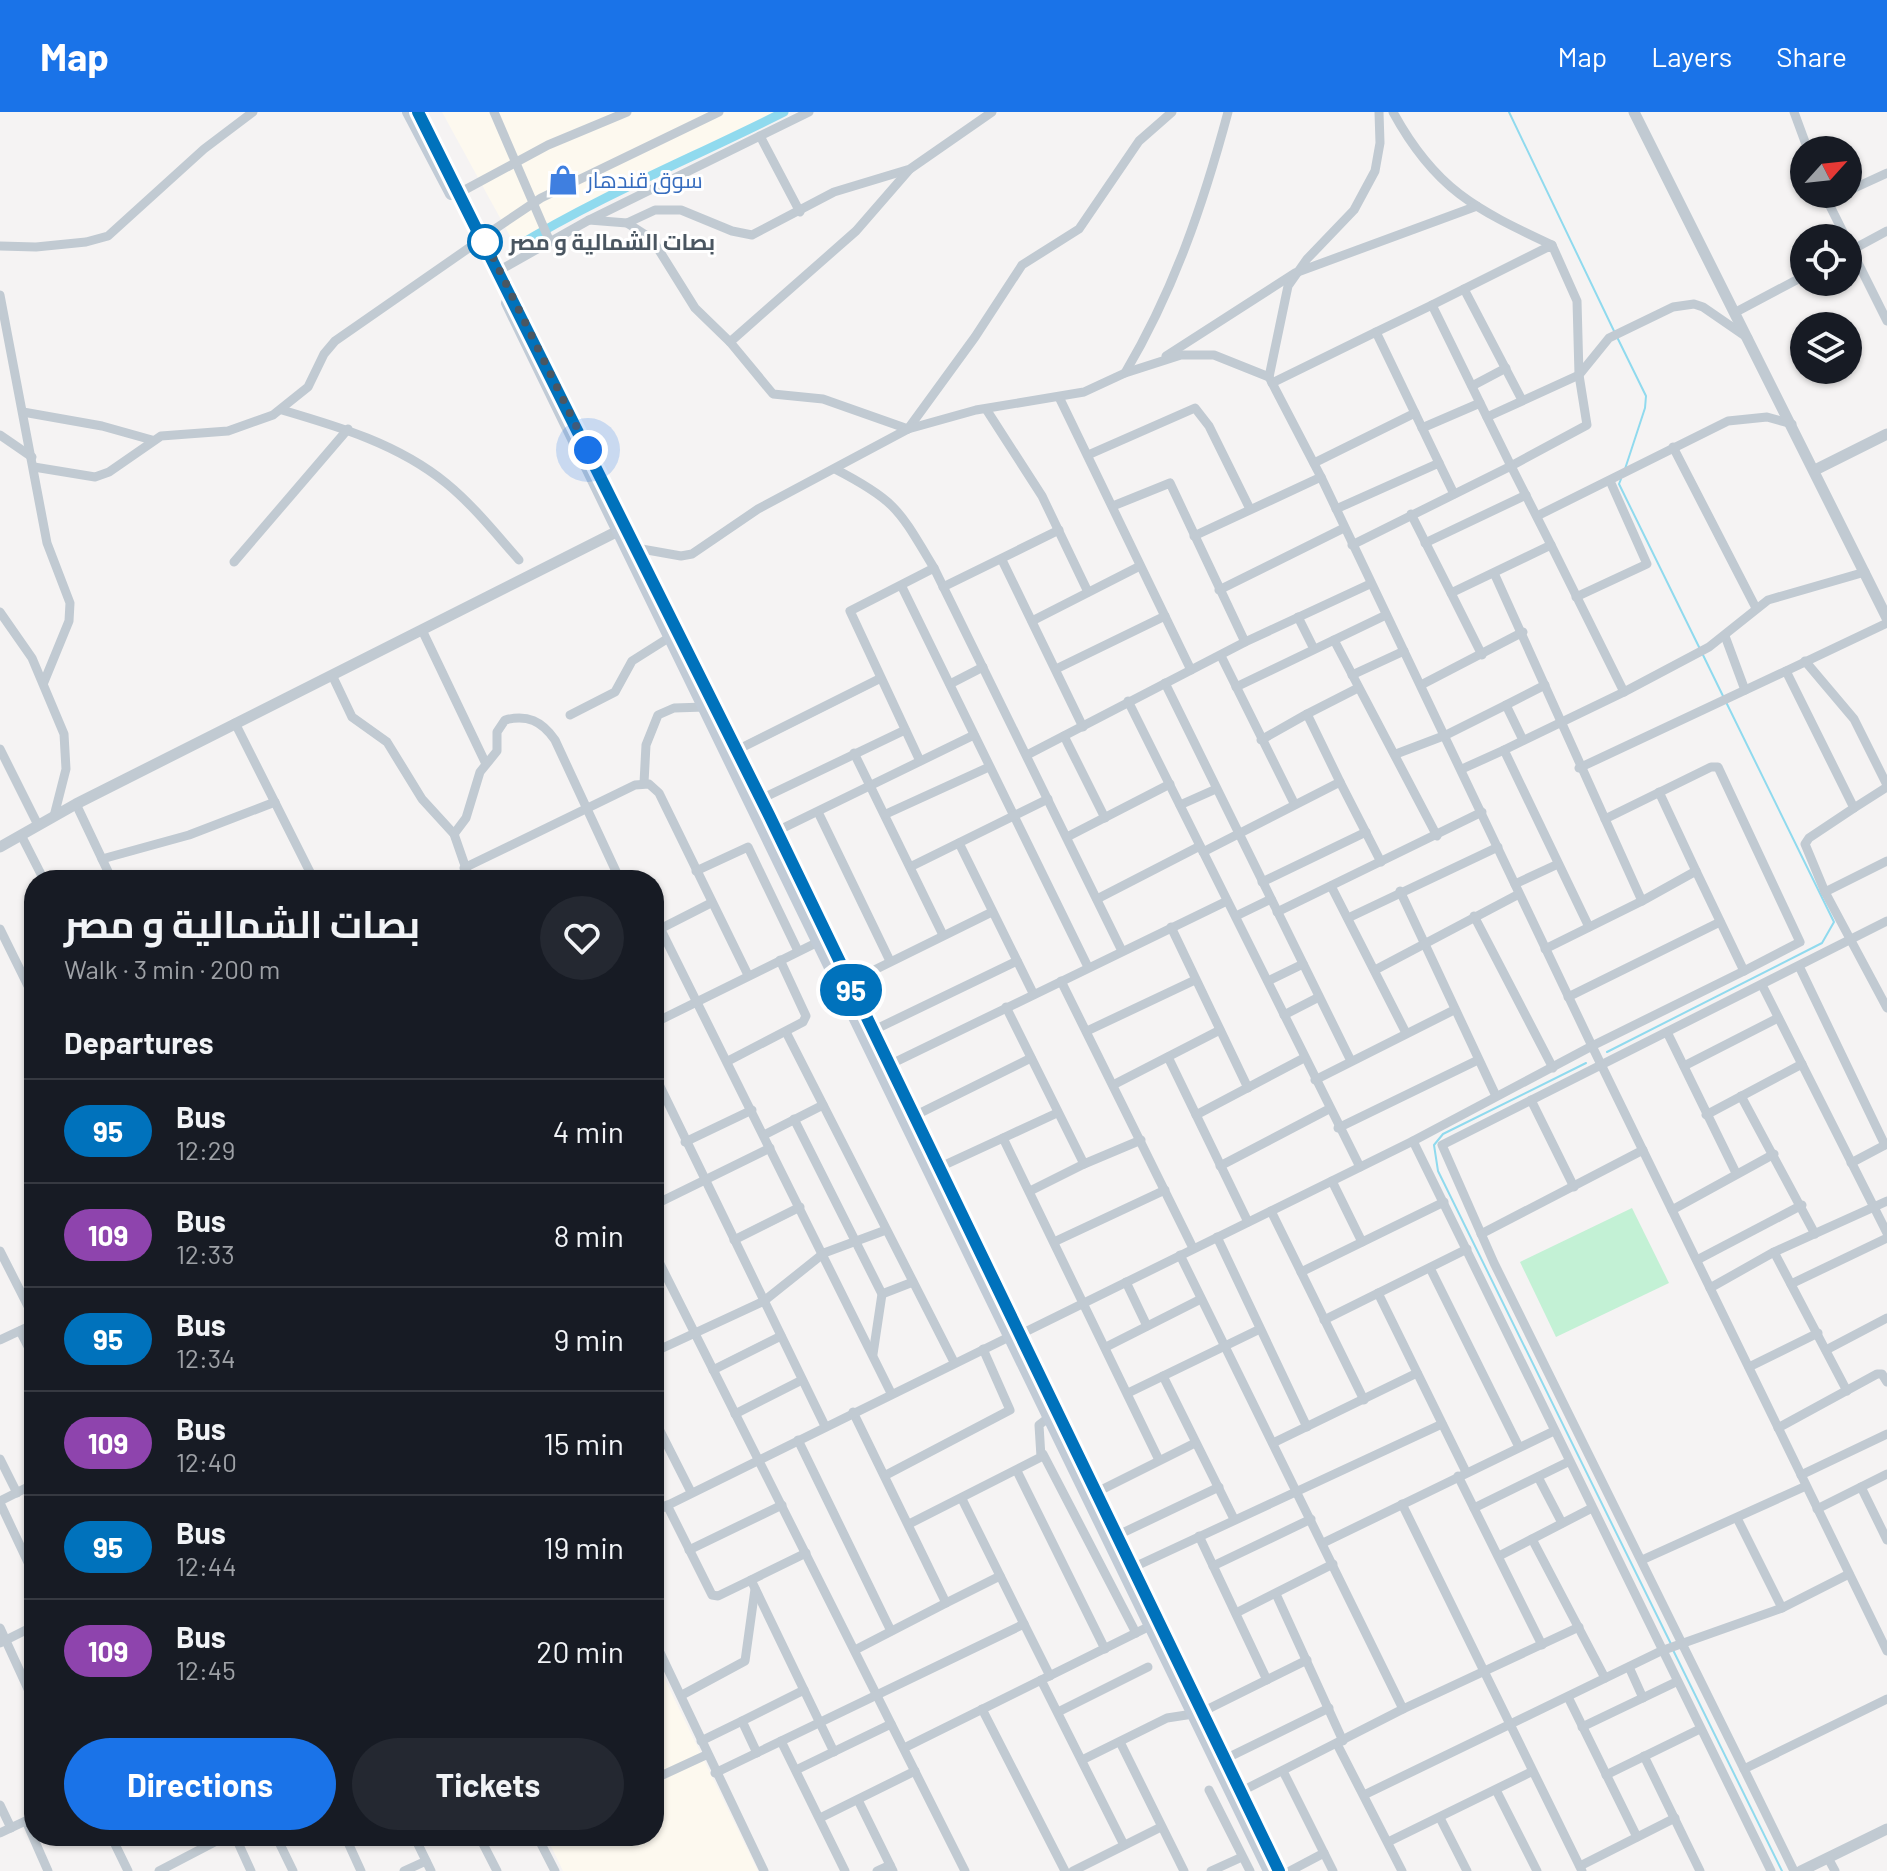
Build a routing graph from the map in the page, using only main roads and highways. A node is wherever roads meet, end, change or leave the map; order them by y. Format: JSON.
{"nodes":[{"id":1,"x":408,"y":112,"type":"edge"},
{"id":2,"x":418,"y":112,"type":"edge"},
{"id":3,"x":480,"y":240,"type":"junction"},
{"id":4,"x":1014,"y":1336,"type":"junction"},
{"id":5,"x":1197,"y":1713,"type":"junction"},
{"id":6,"x":1269,"y":1871,"type":"edge"},
{"id":7,"x":1279,"y":1871,"type":"edge"}],
"edges":[{"from":1,"to":3,"type":"main road"},
{"from":2,"to":3,"type":"main road"},
{"from":3,"to":4,"type":"main road"},
{"from":3,"to":4,"type":"main road"},
{"from":4,"to":5,"type":"main road"},
{"from":4,"to":5,"type":"main road"},
{"from":5,"to":6,"type":"main road"},
{"from":5,"to":7,"type":"main road"}]}
